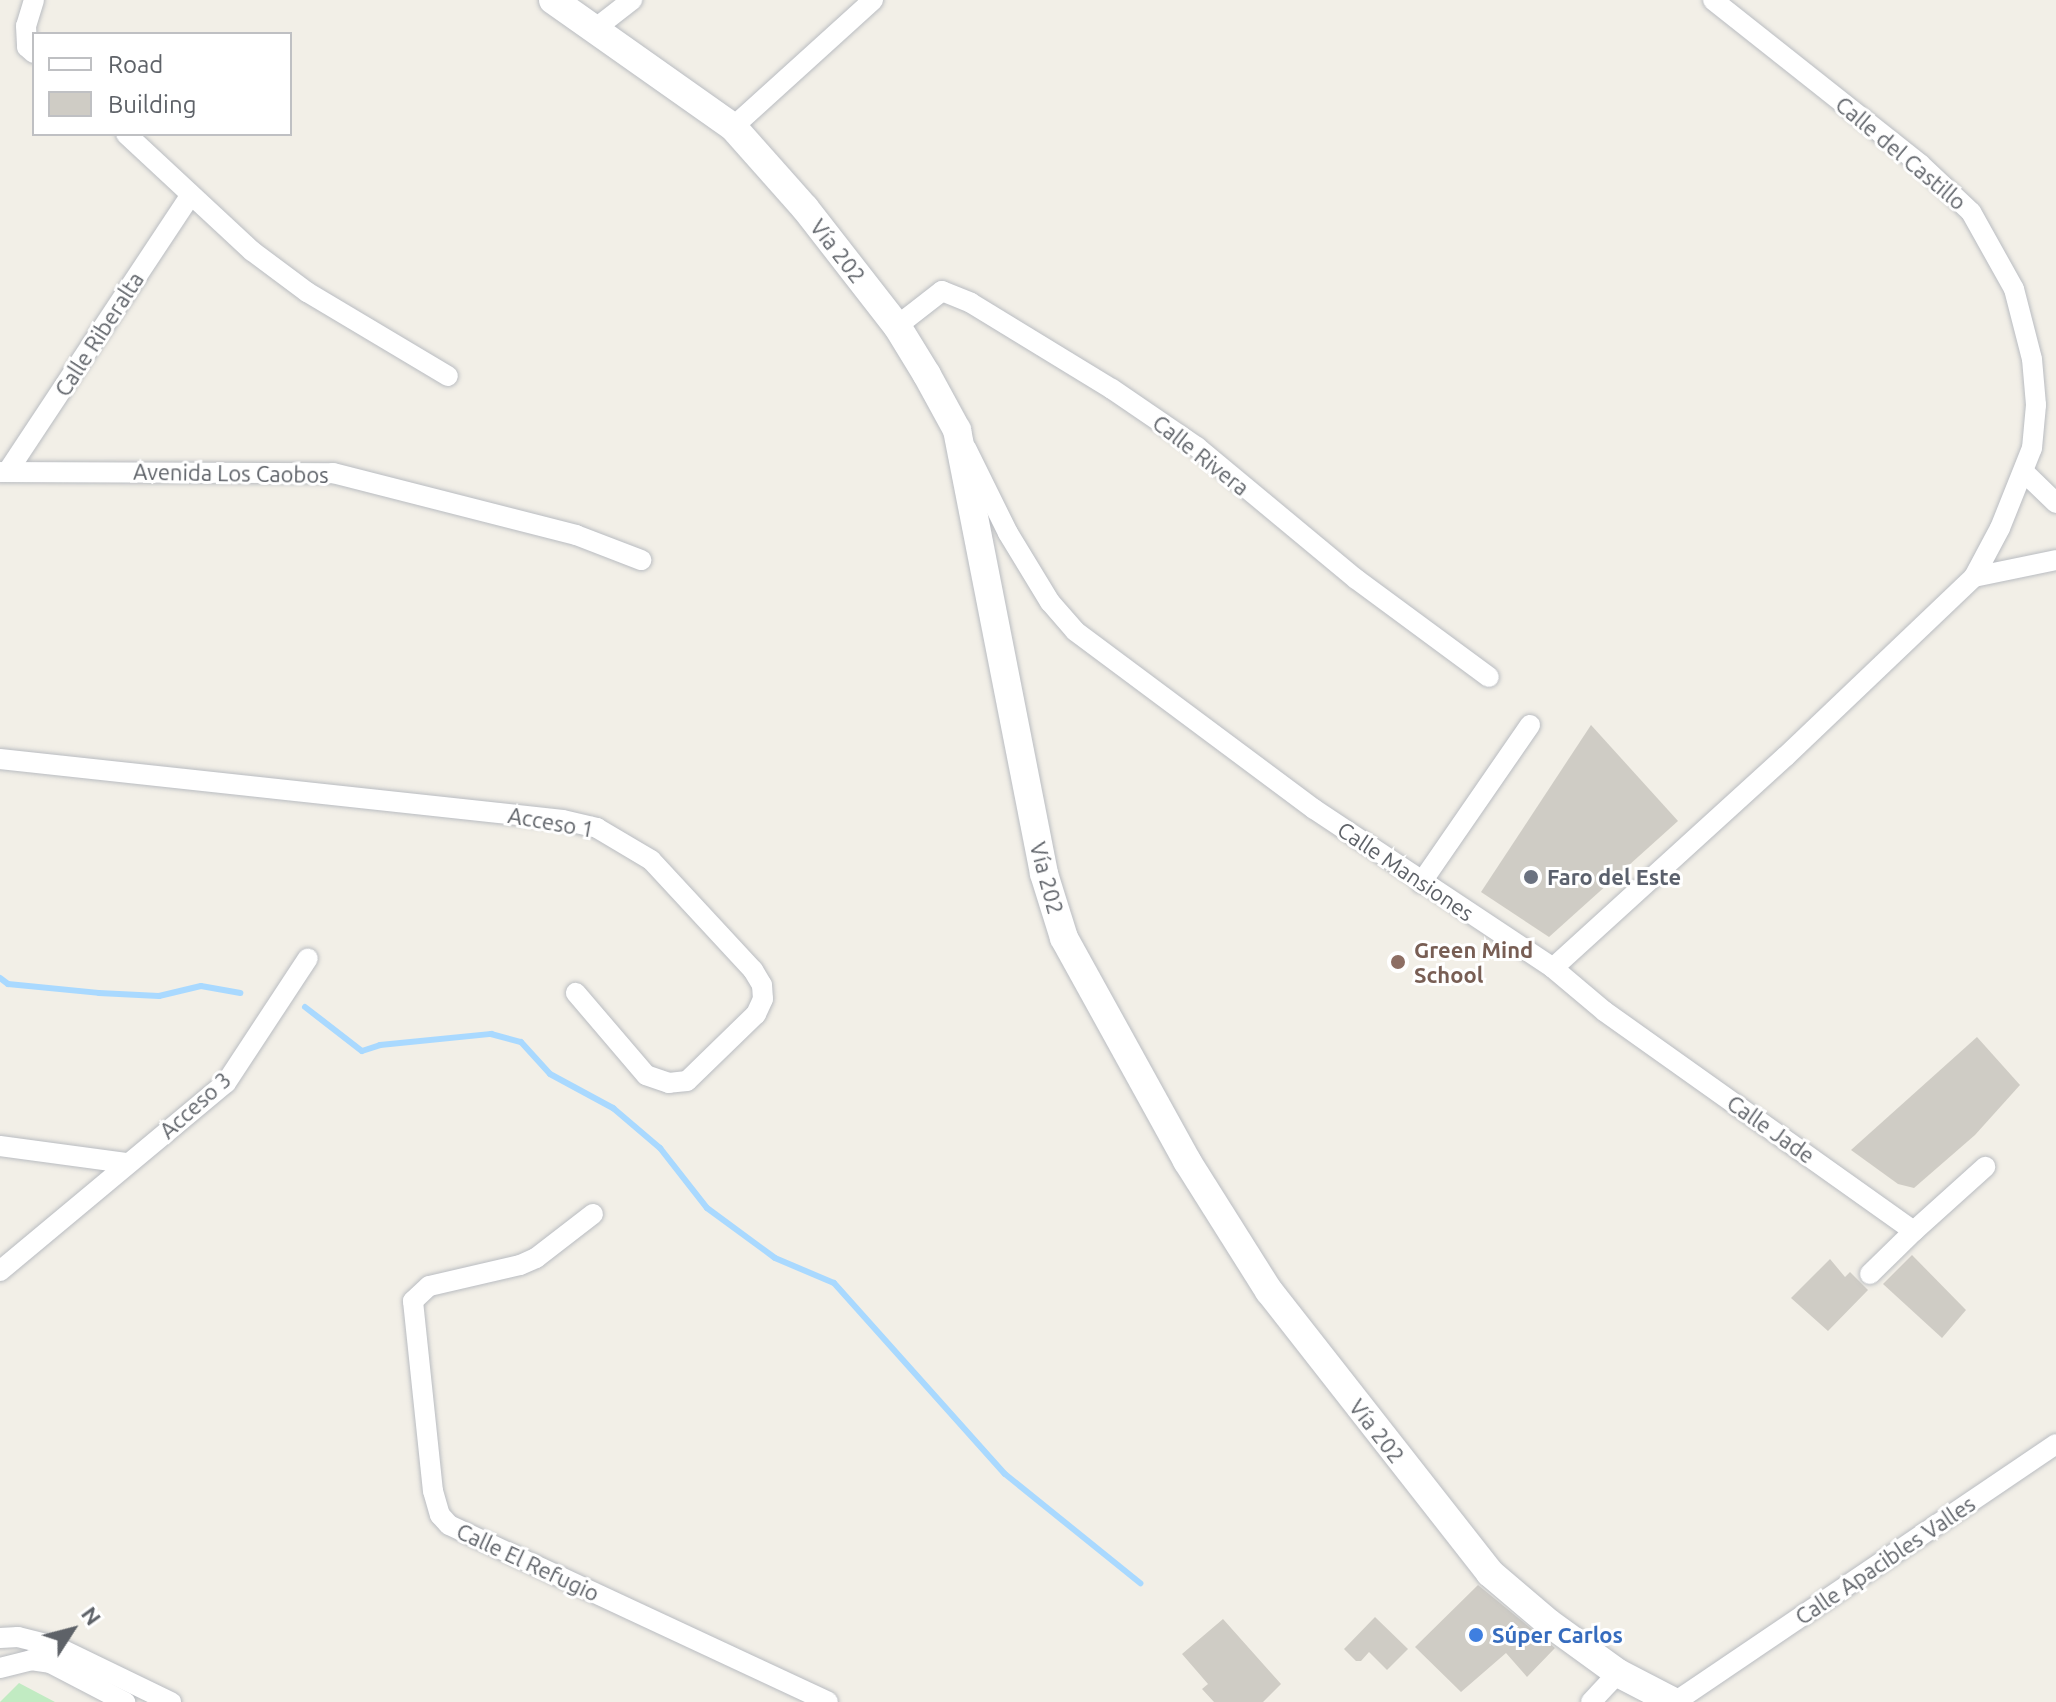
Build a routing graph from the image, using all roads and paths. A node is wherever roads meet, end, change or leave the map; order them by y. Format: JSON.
{"nodes":[{"id":1,"x":34,"y":0,"type":"edge"},
{"id":2,"x":553,"y":0,"type":"edge"},
{"id":3,"x":632,"y":0,"type":"edge"},
{"id":4,"x":873,"y":0,"type":"edge"},
{"id":5,"x":1713,"y":0,"type":"edge"},
{"id":6,"x":596,"y":28,"type":"junction"},
{"id":7,"x":32,"y":51,"type":"edge"},
{"id":8,"x":733,"y":127,"type":"junction"},
{"id":9,"x":128,"y":136,"type":"edge"},
{"id":10,"x":190,"y":196,"type":"junction"},
{"id":11,"x":897,"y":326,"type":"junction"},
{"id":12,"x":448,"y":376,"type":"dead end"},
{"id":13,"x":957,"y":430,"type":"junction"},
{"id":14,"x":4,"y":472,"type":"edge"},
{"id":15,"x":2025,"y":473,"type":"junction"},
{"id":16,"x":2056,"y":503,"type":"edge"},
{"id":17,"x":641,"y":560,"type":"dead end"},
{"id":18,"x":2056,"y":560,"type":"edge"},
{"id":19,"x":1974,"y":577,"type":"junction"},
{"id":20,"x":1489,"y":677,"type":"dead end"},
{"id":21,"x":1530,"y":725,"type":"dead end"},
{"id":22,"x":0,"y":759,"type":"edge"},
{"id":23,"x":1421,"y":883,"type":"junction"},
{"id":24,"x":308,"y":958,"type":"dead end"},
{"id":25,"x":1553,"y":968,"type":"junction"},
{"id":26,"x":576,"y":993,"type":"dead end"},
{"id":27,"x":0,"y":1146,"type":"edge"},
{"id":28,"x":126,"y":1163,"type":"junction"},
{"id":29,"x":1985,"y":1167,"type":"dead end"},
{"id":30,"x":593,"y":1214,"type":"dead end"},
{"id":31,"x":1914,"y":1231,"type":"junction"},
{"id":32,"x":0,"y":1271,"type":"edge"},
{"id":33,"x":1870,"y":1274,"type":"dead end"},
{"id":34,"x":2056,"y":1444,"type":"edge"},
{"id":35,"x":0,"y":1638,"type":"edge"},
{"id":36,"x":0,"y":1668,"type":"edge"},
{"id":37,"x":1618,"y":1673,"type":"junction"},
{"id":38,"x":125,"y":1702,"type":"edge"},
{"id":39,"x":171,"y":1702,"type":"edge"},
{"id":40,"x":828,"y":1702,"type":"edge"},
{"id":41,"x":1591,"y":1702,"type":"edge"},
{"id":42,"x":1675,"y":1702,"type":"edge"}],
"edges":[{"from":1,"to":7,"type":"street"},
{"from":2,"to":6,"type":"main road","name":"Vía 202"},
{"from":3,"to":6,"type":"street"},
{"from":4,"to":8,"type":"street"},
{"from":5,"to":15,"type":"street","name":"Calle del Castillo"},
{"from":6,"to":8,"type":"main road","name":"Vía 202"},
{"from":8,"to":11,"type":"main road","name":"Vía 202"},
{"from":9,"to":10,"type":"street"},
{"from":10,"to":12,"type":"street"},
{"from":10,"to":14,"type":"street","name":"Calle Riberalta"},
{"from":11,"to":13,"type":"main road","name":"Vía 202"},
{"from":11,"to":20,"type":"street","name":"Calle Rivera"},
{"from":13,"to":23,"type":"street","name":"Calle Mansiones"},
{"from":13,"to":37,"type":"main road","name":"Vía 202"},
{"from":14,"to":17,"type":"street","name":"Avenida Los Caobos"},
{"from":15,"to":16,"type":"street"},
{"from":15,"to":19,"type":"street","name":"Calle del Castillo"},
{"from":18,"to":19,"type":"street"},
{"from":19,"to":25,"type":"street"},
{"from":21,"to":23,"type":"street"},
{"from":22,"to":26,"type":"street","name":"Acceso 1"},
{"from":23,"to":25,"type":"street","name":"Calle Mansiones"},
{"from":24,"to":28,"type":"street","name":"Acceso 3"},
{"from":25,"to":31,"type":"street","name":"Calle Jade"},
{"from":27,"to":28,"type":"street"},
{"from":28,"to":32,"type":"street"},
{"from":29,"to":31,"type":"street"},
{"from":30,"to":40,"type":"street","name":"Calle El Refugio"},
{"from":31,"to":33,"type":"street"},
{"from":34,"to":42,"type":"street","name":"Calle Apacibles Valles"},
{"from":35,"to":39,"type":"street"},
{"from":36,"to":38,"type":"street"},
{"from":37,"to":41,"type":"street"},
{"from":37,"to":42,"type":"main road","name":"Vía 202"}]}
